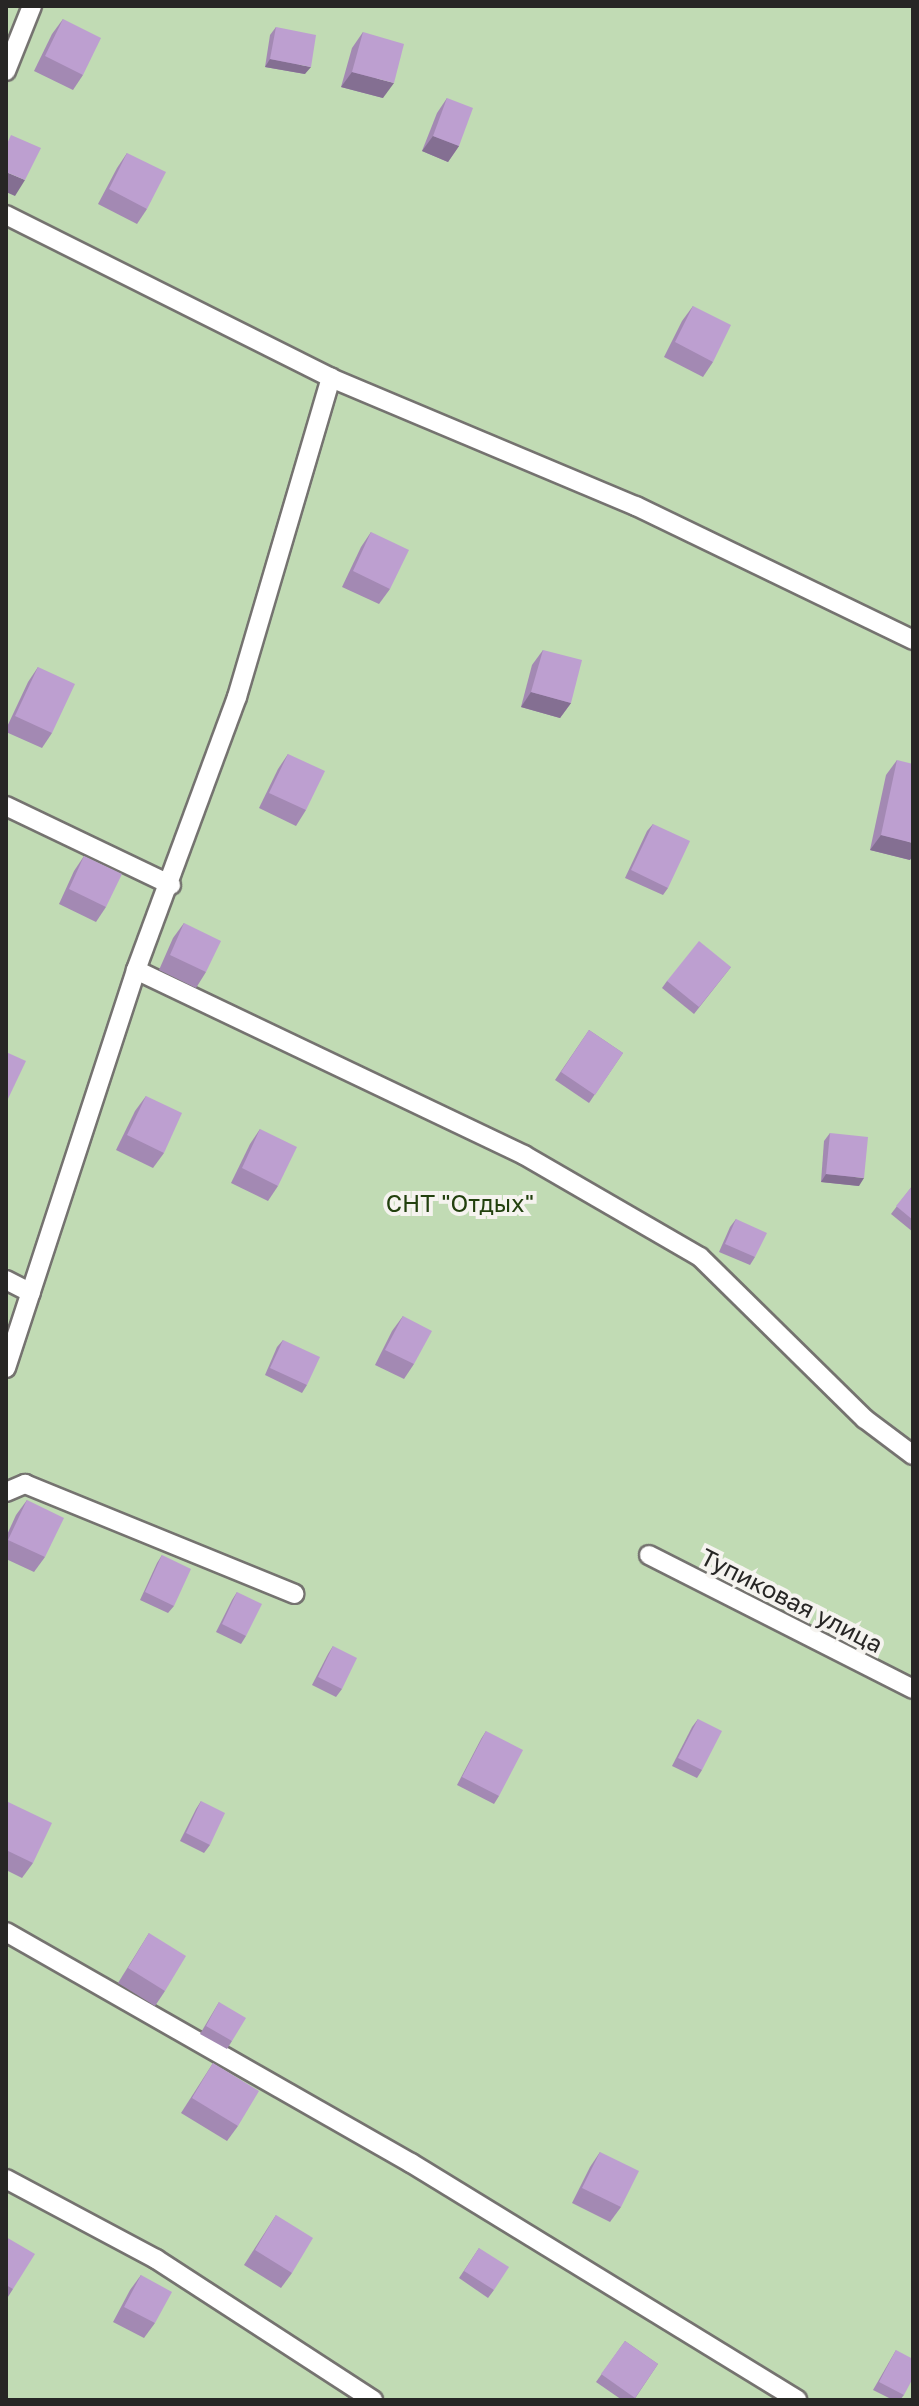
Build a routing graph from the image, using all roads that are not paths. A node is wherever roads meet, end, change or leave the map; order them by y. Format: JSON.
{"nodes":[{"id":1,"x":32,"y":6,"type":"edge"},
{"id":2,"x":6,"y":71,"type":"edge"},
{"id":3,"x":6,"y":215,"type":"edge"},
{"id":4,"x":331,"y":378,"type":"junction"},
{"id":5,"x":913,"y":640,"type":"edge"},
{"id":6,"x":6,"y":806,"type":"edge"},
{"id":7,"x":171,"y":885,"type":"junction"},
{"id":8,"x":136,"y":970,"type":"junction"},
{"id":9,"x":6,"y":1280,"type":"edge"},
{"id":10,"x":31,"y":1293,"type":"junction"},
{"id":11,"x":6,"y":1368,"type":"edge"},
{"id":12,"x":913,"y":1455,"type":"edge"},
{"id":13,"x":6,"y":1492,"type":"edge"},
{"id":14,"x":649,"y":1555,"type":"dead end"},
{"id":15,"x":294,"y":1594,"type":"dead end"},
{"id":16,"x":913,"y":1689,"type":"edge"},
{"id":17,"x":6,"y":1932,"type":"edge"},
{"id":18,"x":6,"y":2179,"type":"edge"},
{"id":19,"x":373,"y":2400,"type":"edge"},
{"id":20,"x":797,"y":2400,"type":"edge"}],
"edges":[{"from":1,"to":2,"type":"lane"},
{"from":3,"to":4,"type":"lane"},
{"from":4,"to":5,"type":"lane"},
{"from":4,"to":7,"type":"lane"},
{"from":6,"to":7,"type":"lane"},
{"from":7,"to":8,"type":"lane"},
{"from":8,"to":10,"type":"lane"},
{"from":8,"to":12,"type":"lane"},
{"from":9,"to":10,"type":"lane"},
{"from":10,"to":11,"type":"lane"},
{"from":13,"to":15,"type":"lane"},
{"from":14,"to":16,"type":"lane","name":"Тупиковая улица"},
{"from":17,"to":20,"type":"lane"},
{"from":18,"to":19,"type":"lane"}]}
